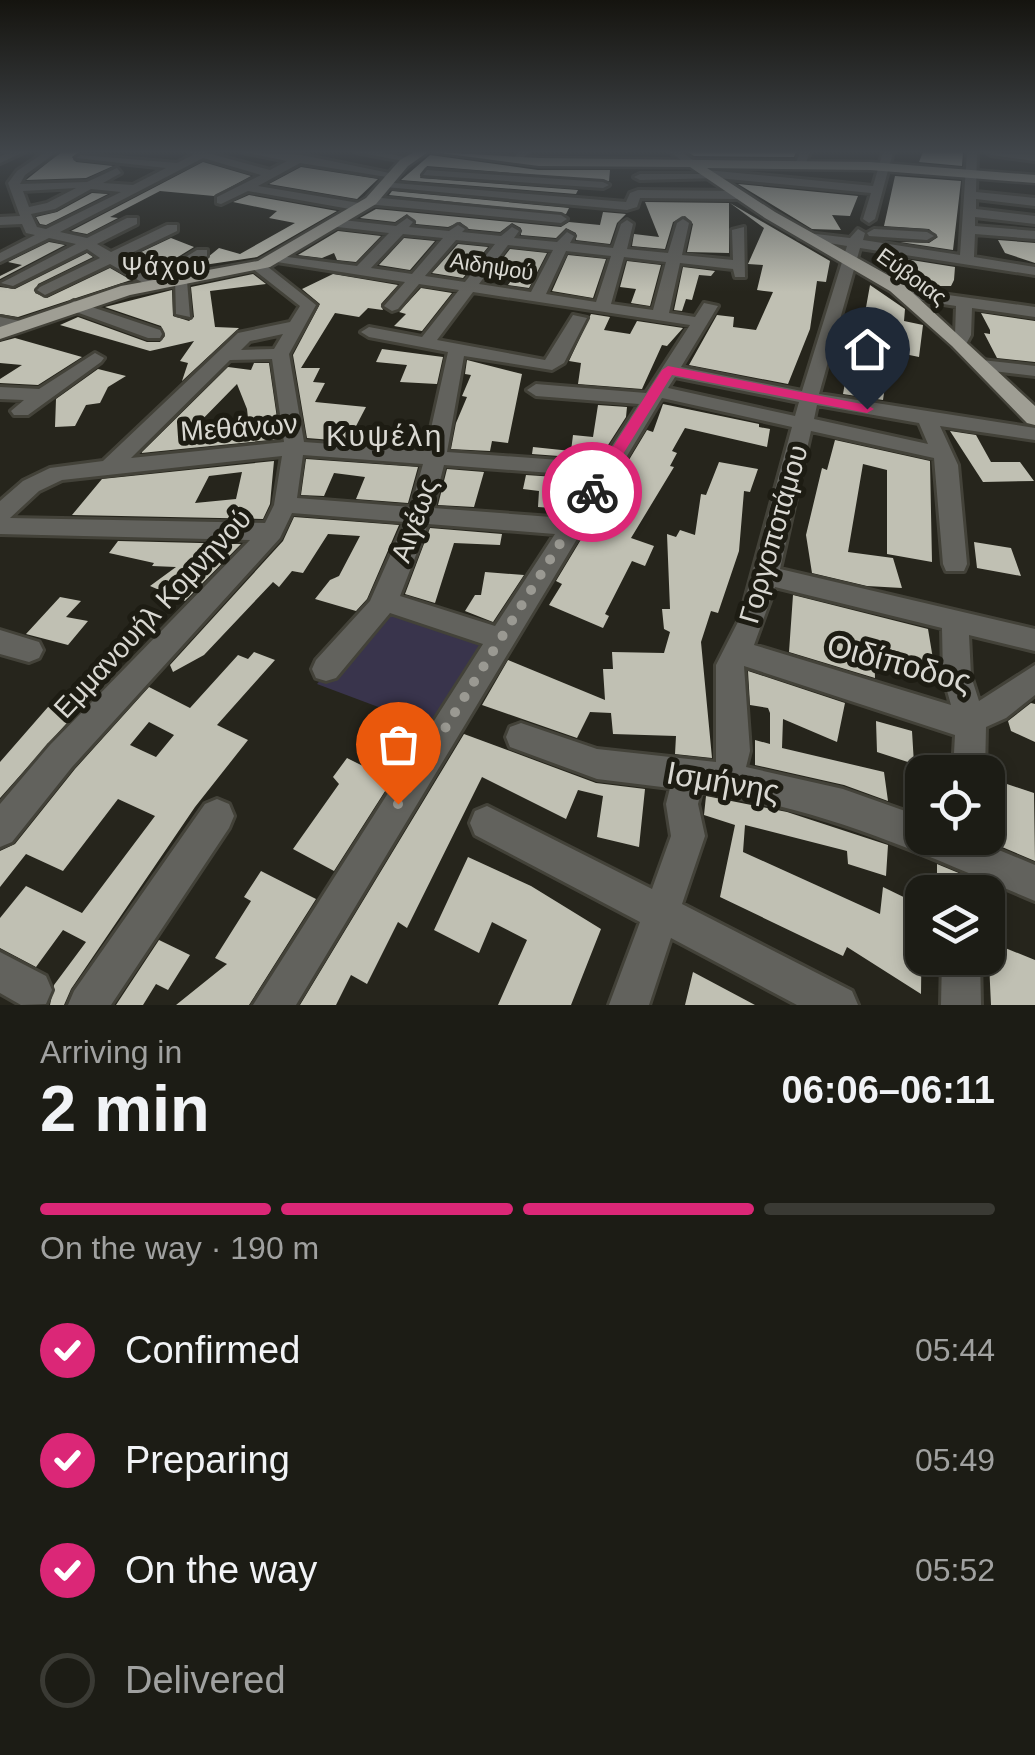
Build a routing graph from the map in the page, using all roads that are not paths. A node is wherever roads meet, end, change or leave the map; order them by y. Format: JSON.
{"nodes":[{"id":1,"x":19,"y":199,"type":"edge"},
{"id":2,"x":65,"y":199,"type":"edge"},
{"id":3,"x":112,"y":199,"type":"edge"},
{"id":4,"x":328,"y":199,"type":"edge"},
{"id":5,"x":371,"y":199,"type":"edge"},
{"id":6,"x":585,"y":199,"type":"edge"},
{"id":7,"x":634,"y":199,"type":"edge"},
{"id":8,"x":689,"y":199,"type":"edge"},
{"id":9,"x":745,"y":199,"type":"edge"},
{"id":10,"x":875,"y":199,"type":"edge"},
{"id":11,"x":970,"y":199,"type":"edge"},
{"id":12,"x":1006,"y":199,"type":"edge"},
{"id":13,"x":1035,"y":202,"type":"edge"},
{"id":14,"x":366,"y":204,"type":"junction"},
{"id":15,"x":51,"y":206,"type":"junction"},
{"id":16,"x":422,"y":206,"type":"junction"},
{"id":17,"x":90,"y":210,"type":"junction"},
{"id":18,"x":472,"y":210,"type":"junction"},
{"id":19,"x":968,"y":212,"type":"junction"},
{"id":20,"x":26,"y":215,"type":"junction"},
{"id":21,"x":522,"y":216,"type":"junction"},
{"id":22,"x":0,"y":220,"type":"edge"},
{"id":23,"x":1035,"y":220,"type":"edge"},
{"id":24,"x":132,"y":221,"type":"dead end"},
{"id":25,"x":334,"y":223,"type":"junction"},
{"id":26,"x":627,"y":224,"type":"dead end"},
{"id":27,"x":172,"y":228,"type":"dead end"},
{"id":28,"x":968,"y":229,"type":"junction"},
{"id":29,"x":400,"y":230,"type":"junction"},
{"id":30,"x":739,"y":230,"type":"dead end"},
{"id":31,"x":800,"y":232,"type":"junction"},
{"id":32,"x":46,"y":235,"type":"junction"},
{"id":33,"x":452,"y":236,"type":"junction"},
{"id":34,"x":926,"y":236,"type":"dead end"},
{"id":35,"x":858,"y":238,"type":"junction"},
{"id":36,"x":1034,"y":240,"type":"edge"},
{"id":37,"x":506,"y":241,"type":"junction"},
{"id":38,"x":86,"y":243,"type":"junction"},
{"id":39,"x":1010,"y":246,"type":"dead end"},
{"id":40,"x":563,"y":247,"type":"junction"},
{"id":41,"x":619,"y":252,"type":"junction"},
{"id":42,"x":202,"y":253,"type":"dead end"},
{"id":43,"x":2,"y":256,"type":"edge"},
{"id":44,"x":107,"y":257,"type":"junction"},
{"id":45,"x":676,"y":258,"type":"junction"},
{"id":46,"x":268,"y":262,"type":"junction"},
{"id":47,"x":966,"y":262,"type":"junction"},
{"id":48,"x":361,"y":270,"type":"junction"},
{"id":49,"x":1035,"y":272,"type":"edge"},
{"id":50,"x":418,"y":278,"type":"junction"},
{"id":51,"x":180,"y":281,"type":"junction"},
{"id":52,"x":4,"y":282,"type":"edge"},
{"id":53,"x":152,"y":284,"type":"junction"},
{"id":54,"x":473,"y":286,"type":"junction"},
{"id":55,"x":45,"y":290,"type":"junction"},
{"id":56,"x":905,"y":294,"type":"junction"},
{"id":57,"x":537,"y":296,"type":"junction"},
{"id":58,"x":964,"y":302,"type":"junction"},
{"id":59,"x":80,"y":304,"type":"junction"},
{"id":60,"x":392,"y":306,"type":"dead end"},
{"id":61,"x":603,"y":306,"type":"junction"},
{"id":62,"x":1035,"y":312,"type":"edge"},
{"id":63,"x":184,"y":314,"type":"dead end"},
{"id":64,"x":660,"y":315,"type":"junction"},
{"id":65,"x":580,"y":318,"type":"dead end"},
{"id":66,"x":0,"y":322,"type":"edge"},
{"id":67,"x":20,"y":325,"type":"junction"},
{"id":68,"x":296,"y":326,"type":"junction"},
{"id":69,"x":369,"y":332,"type":"dead end"},
{"id":70,"x":0,"y":334,"type":"edge"},
{"id":71,"x":154,"y":334,"type":"dead end"},
{"id":72,"x":959,"y":342,"type":"junction"},
{"id":73,"x":426,"y":343,"type":"junction"},
{"id":74,"x":457,"y":349,"type":"junction"},
{"id":75,"x":280,"y":354,"type":"junction"},
{"id":76,"x":229,"y":355,"type":"junction"},
{"id":77,"x":95,"y":358,"type":"dead end"},
{"id":78,"x":982,"y":365,"type":"junction"},
{"id":79,"x":1035,"y":371,"type":"edge"},
{"id":80,"x":657,"y":387,"type":"junction"},
{"id":81,"x":536,"y":390,"type":"dead end"},
{"id":82,"x":0,"y":393,"type":"edge"},
{"id":83,"x":44,"y":395,"type":"junction"},
{"id":84,"x":810,"y":398,"type":"junction"},
{"id":85,"x":21,"y":411,"type":"dead end"},
{"id":86,"x":926,"y":416,"type":"junction"},
{"id":87,"x":1035,"y":418,"type":"edge"},
{"id":88,"x":804,"y":424,"type":"junction"},
{"id":89,"x":1035,"y":434,"type":"edge"},
{"id":90,"x":293,"y":448,"type":"junction"},
{"id":91,"x":944,"y":454,"type":"junction"},
{"id":92,"x":436,"y":456,"type":"junction"},
{"id":93,"x":111,"y":466,"type":"junction"},
{"id":94,"x":605,"y":470,"type":"junction"},
{"id":95,"x":285,"y":505,"type":"junction"},
{"id":96,"x":0,"y":514,"type":"edge"},
{"id":97,"x":418,"y":515,"type":"junction"},
{"id":98,"x":0,"y":526,"type":"edge"},
{"id":99,"x":571,"y":528,"type":"junction"},
{"id":100,"x":272,"y":532,"type":"junction"},
{"id":101,"x":955,"y":564,"type":"dead end"},
{"id":102,"x":766,"y":575,"type":"junction"},
{"id":103,"x":384,"y":601,"type":"junction"},
{"id":104,"x":955,"y":621,"type":"junction"},
{"id":105,"x":502,"y":639,"type":"junction"},
{"id":106,"x":1035,"y":640,"type":"edge"},
{"id":107,"x":736,"y":652,"type":"junction"},
{"id":108,"x":326,"y":670,"type":"dead end"},
{"id":109,"x":1030,"y":688,"type":"edge"},
{"id":110,"x":970,"y":723,"type":"junction"},
{"id":111,"x":521,"y":737,"type":"dead end"},
{"id":112,"x":969,"y":755,"type":"edge"},
{"id":113,"x":689,"y":774,"type":"junction"},
{"id":114,"x":728,"y":778,"type":"junction"},
{"id":115,"x":217,"y":816,"type":"dead end"},
{"id":116,"x":487,"y":823,"type":"dead end"},
{"id":117,"x":905,"y":828,"type":"edge"},
{"id":118,"x":0,"y":830,"type":"edge"},
{"id":119,"x":978,"y":855,"type":"edge"},
{"id":120,"x":1035,"y":884,"type":"edge"},
{"id":121,"x":662,"y":913,"type":"junction"},
{"id":122,"x":961,"y":975,"type":"edge"},
{"id":123,"x":88,"y":1005,"type":"edge"},
{"id":124,"x":273,"y":1005,"type":"edge"},
{"id":125,"x":629,"y":1005,"type":"edge"},
{"id":126,"x":838,"y":1005,"type":"edge"},
{"id":127,"x":961,"y":1005,"type":"edge"}],
"edges":[{"from":1,"to":20,"type":"street"},
{"from":2,"to":15,"type":"street"},
{"from":3,"to":17,"type":"street"},
{"from":4,"to":14,"type":"street"},
{"from":5,"to":14,"type":"main road"},
{"from":6,"to":7,"type":"street"},
{"from":8,"to":45,"type":"street"},
{"from":9,"to":31,"type":"main road","name":"Εύβοιας"},
{"from":10,"to":35,"type":"street","name":"Γοργοποτάμου"},
{"from":11,"to":19,"type":"street"},
{"from":12,"to":13,"type":"street"},
{"from":14,"to":16,"type":"street"},
{"from":14,"to":25,"type":"main road"},
{"from":15,"to":17,"type":"street"},
{"from":15,"to":20,"type":"street"},
{"from":16,"to":18,"type":"street"},
{"from":16,"to":29,"type":"street"},
{"from":17,"to":32,"type":"street"},
{"from":18,"to":21,"type":"street"},
{"from":18,"to":33,"type":"street"},
{"from":19,"to":23,"type":"street"},
{"from":19,"to":28,"type":"street"},
{"from":20,"to":22,"type":"street"},
{"from":20,"to":32,"type":"street"},
{"from":21,"to":37,"type":"street"},
{"from":21,"to":40,"type":"street"},
{"from":24,"to":38,"type":"street"},
{"from":25,"to":29,"type":"street"},
{"from":25,"to":46,"type":"main road"},
{"from":26,"to":41,"type":"street"},
{"from":27,"to":44,"type":"street"},
{"from":28,"to":36,"type":"street"},
{"from":28,"to":47,"type":"street"},
{"from":29,"to":33,"type":"street"},
{"from":29,"to":48,"type":"street"},
{"from":30,"to":45,"type":"street"},
{"from":31,"to":35,"type":"main road","name":"Εύβοιας"},
{"from":31,"to":35,"type":"street"},
{"from":32,"to":38,"type":"street"},
{"from":32,"to":43,"type":"street"},
{"from":33,"to":37,"type":"street"},
{"from":33,"to":50,"type":"street"},
{"from":34,"to":35,"type":"street"},
{"from":35,"to":47,"type":"street"},
{"from":35,"to":56,"type":"main road","name":"Εύβοιας"},
{"from":35,"to":84,"type":"street","name":"Γοργοποτάμου"},
{"from":36,"to":39,"type":"street"},
{"from":37,"to":40,"type":"street"},
{"from":37,"to":54,"type":"street"},
{"from":38,"to":44,"type":"street"},
{"from":38,"to":52,"type":"street"},
{"from":40,"to":41,"type":"street"},
{"from":40,"to":57,"type":"street"},
{"from":41,"to":45,"type":"street"},
{"from":41,"to":61,"type":"street"},
{"from":42,"to":53,"type":"street"},
{"from":44,"to":53,"type":"street"},
{"from":44,"to":55,"type":"street"},
{"from":45,"to":64,"type":"street"},
{"from":46,"to":48,"type":"street","name":"Αιδηψού"},
{"from":46,"to":51,"type":"main road"},
{"from":46,"to":68,"type":"street"},
{"from":47,"to":49,"type":"street"},
{"from":48,"to":50,"type":"street","name":"Αιδηψού"},
{"from":50,"to":54,"type":"street","name":"Αιδηψού"},
{"from":50,"to":60,"type":"street"},
{"from":51,"to":53,"type":"main road"},
{"from":51,"to":63,"type":"street"},
{"from":52,"to":55,"type":"street"},
{"from":53,"to":59,"type":"main road"},
{"from":54,"to":57,"type":"street","name":"Αιδηψού"},
{"from":54,"to":73,"type":"street"},
{"from":55,"to":59,"type":"street"},
{"from":56,"to":58,"type":"street"},
{"from":56,"to":72,"type":"main road","name":"Εύβοιας"},
{"from":57,"to":61,"type":"street","name":"Αιδηψού"},
{"from":58,"to":62,"type":"street"},
{"from":58,"to":72,"type":"street"},
{"from":59,"to":67,"type":"main road"},
{"from":59,"to":71,"type":"street"},
{"from":61,"to":64,"type":"street","name":"Αιδηψού"},
{"from":64,"to":80,"type":"street","name":"Αιδηψού"},
{"from":65,"to":74,"type":"street"},
{"from":66,"to":67,"type":"street"},
{"from":67,"to":70,"type":"main road"},
{"from":68,"to":75,"type":"street"},
{"from":68,"to":76,"type":"street"},
{"from":69,"to":73,"type":"street"},
{"from":72,"to":78,"type":"main road","name":"Εύβοιας"},
{"from":73,"to":74,"type":"street"},
{"from":74,"to":92,"type":"street","name":"Αιγέως"},
{"from":75,"to":76,"type":"street"},
{"from":75,"to":90,"type":"street","name":"Εμμανουήλ Κομνηνού"},
{"from":76,"to":93,"type":"street"},
{"from":77,"to":83,"type":"street"},
{"from":78,"to":79,"type":"street"},
{"from":78,"to":87,"type":"main road","name":"Εύβοιας"},
{"from":80,"to":81,"type":"street"},
{"from":80,"to":84,"type":"street"},
{"from":80,"to":88,"type":"street"},
{"from":80,"to":94,"type":"street"},
{"from":82,"to":83,"type":"street"},
{"from":83,"to":85,"type":"street"},
{"from":84,"to":86,"type":"street"},
{"from":84,"to":88,"type":"street","name":"Γοργοποτάμου"},
{"from":86,"to":89,"type":"street"},
{"from":86,"to":91,"type":"street"},
{"from":88,"to":91,"type":"street"},
{"from":88,"to":102,"type":"street","name":"Γοργοποτάμου"},
{"from":90,"to":92,"type":"street","name":"Μεθάνων"},
{"from":90,"to":93,"type":"street","name":"Μεθάνων"},
{"from":90,"to":95,"type":"street","name":"Εμμανουήλ Κομνηνού"},
{"from":91,"to":101,"type":"street"},
{"from":92,"to":94,"type":"street","name":"Μεθάνων"},
{"from":92,"to":97,"type":"street","name":"Αιγέως"},
{"from":93,"to":96,"type":"street","name":"Μεθάνων"},
{"from":94,"to":99,"type":"street"},
{"from":95,"to":97,"type":"street"},
{"from":95,"to":100,"type":"street","name":"Εμμανουήλ Κομνηνού"},
{"from":97,"to":99,"type":"street"},
{"from":97,"to":103,"type":"street","name":"Αιγέως"},
{"from":98,"to":100,"type":"street"},
{"from":99,"to":105,"type":"street"},
{"from":100,"to":118,"type":"street","name":"Εμμανουήλ Κομνηνού"},
{"from":102,"to":104,"type":"street"},
{"from":102,"to":107,"type":"street","name":"Γοργοποτάμου"},
{"from":103,"to":105,"type":"street"},
{"from":103,"to":108,"type":"street","name":"Αιγέως"},
{"from":104,"to":106,"type":"street"},
{"from":104,"to":110,"type":"street"},
{"from":105,"to":124,"type":"street"},
{"from":107,"to":110,"type":"street","name":"Οιδίποδος"},
{"from":107,"to":114,"type":"street","name":"Γοργοποτάμου"},
{"from":109,"to":110,"type":"street","name":"Οιδίποδος"},
{"from":110,"to":112,"type":"street"},
{"from":111,"to":113,"type":"street","name":"Ισμήνης"},
{"from":113,"to":114,"type":"street","name":"Ισμήνης"},
{"from":113,"to":121,"type":"street"},
{"from":114,"to":117,"type":"street","name":"Ισμήνης"},
{"from":115,"to":123,"type":"street"},
{"from":116,"to":121,"type":"street"},
{"from":119,"to":120,"type":"street"},
{"from":121,"to":125,"type":"street"},
{"from":121,"to":126,"type":"street"},
{"from":122,"to":127,"type":"street"}]}
